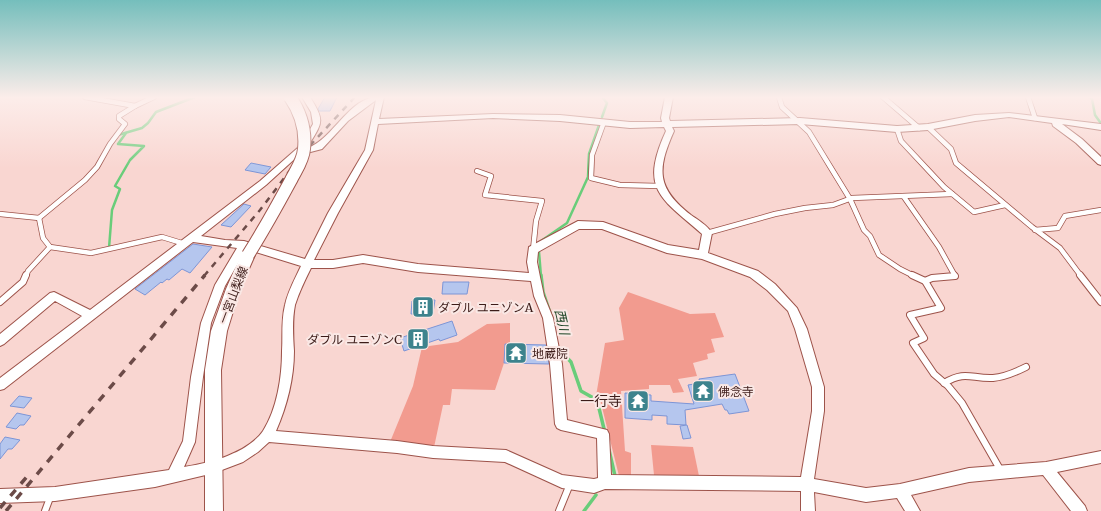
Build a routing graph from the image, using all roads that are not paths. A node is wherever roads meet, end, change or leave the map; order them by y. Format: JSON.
{"nodes":[{"id":1,"x":121,"y":121,"type":"edge"},
{"id":2,"x":302,"y":121,"type":"edge"},
{"id":3,"x":317,"y":121,"type":"edge"},
{"id":4,"x":343,"y":121,"type":"edge"},
{"id":5,"x":398,"y":121,"type":"edge"},
{"id":6,"x":591,"y":121,"type":"edge"},
{"id":7,"x":666,"y":121,"type":"edge"},
{"id":8,"x":796,"y":121,"type":"junction"},
{"id":9,"x":910,"y":121,"type":"edge"},
{"id":10,"x":961,"y":121,"type":"edge"},
{"id":11,"x":1051,"y":121,"type":"edge"},
{"id":12,"x":375,"y":122,"type":"joint"},
{"id":13,"x":604,"y":122,"type":"junction"},
{"id":14,"x":1057,"y":122,"type":"junction"},
{"id":15,"x":667,"y":125,"type":"junction"},
{"id":16,"x":928,"y":127,"type":"junction"},
{"id":17,"x":1101,"y":127,"type":"edge"},
{"id":18,"x":918,"y":128,"type":"junction"},
{"id":19,"x":897,"y":129,"type":"junction"},
{"id":20,"x":303,"y":147,"type":"junction"},
{"id":21,"x":1101,"y":162,"type":"edge"},
{"id":22,"x":477,"y":171,"type":"dead end"},
{"id":23,"x":660,"y":186,"type":"junction"},
{"id":24,"x":952,"y":194,"type":"junction"},
{"id":25,"x":904,"y":197,"type":"junction"},
{"id":26,"x":850,"y":199,"type":"junction"},
{"id":27,"x":1005,"y":205,"type":"junction"},
{"id":28,"x":1101,"y":210,"type":"edge"},
{"id":29,"x":0,"y":214,"type":"edge"},
{"id":30,"x":39,"y":218,"type":"junction"},
{"id":31,"x":1035,"y":230,"type":"junction"},
{"id":32,"x":707,"y":233,"type":"junction"},
{"id":33,"x":189,"y":241,"type":"junction"},
{"id":34,"x":50,"y":247,"type":"junction"},
{"id":35,"x":246,"y":250,"type":"junction"},
{"id":36,"x":533,"y":250,"type":"junction"},
{"id":37,"x":703,"y":255,"type":"junction"},
{"id":38,"x":308,"y":264,"type":"junction"},
{"id":39,"x":535,"y":277,"type":"junction"},
{"id":40,"x":925,"y":281,"type":"junction"},
{"id":41,"x":0,"y":302,"type":"edge"},
{"id":42,"x":1101,"y":302,"type":"edge"},
{"id":43,"x":91,"y":315,"type":"junction"},
{"id":44,"x":0,"y":341,"type":"edge"},
{"id":45,"x":1026,"y":367,"type":"dead end"},
{"id":46,"x":944,"y":383,"type":"junction"},
{"id":47,"x":0,"y":386,"type":"edge"},
{"id":48,"x":267,"y":436,"type":"junction"},
{"id":49,"x":1101,"y":457,"type":"edge"},
{"id":50,"x":214,"y":466,"type":"junction"},
{"id":51,"x":1046,"y":468,"type":"junction"},
{"id":52,"x":1001,"y":472,"type":"junction"},
{"id":53,"x":173,"y":476,"type":"junction"},
{"id":54,"x":605,"y":482,"type":"junction"},
{"id":55,"x":570,"y":483,"type":"junction"},
{"id":56,"x":807,"y":484,"type":"junction"},
{"id":57,"x":900,"y":491,"type":"junction"},
{"id":58,"x":52,"y":494,"type":"junction"},
{"id":59,"x":0,"y":496,"type":"edge"},
{"id":60,"x":45,"y":511,"type":"edge"},
{"id":61,"x":214,"y":511,"type":"edge"},
{"id":62,"x":559,"y":511,"type":"edge"},
{"id":63,"x":808,"y":511,"type":"edge"},
{"id":64,"x":914,"y":511,"type":"edge"},
{"id":65,"x":1080,"y":511,"type":"edge"}],
"edges":[{"from":1,"to":30,"type":"lane"},
{"from":2,"to":35,"type":"main road","name":"一宮山梨線","bridge":true},
{"from":3,"to":20,"type":"street"},
{"from":4,"to":20,"type":"street"},
{"from":5,"to":12,"type":"street"},
{"from":6,"to":13,"type":"street"},
{"from":7,"to":15,"type":"street"},
{"from":8,"to":15,"type":"street"},
{"from":8,"to":19,"type":"street"},
{"from":8,"to":26,"type":"lane"},
{"from":9,"to":18,"type":"lane"},
{"from":10,"to":16,"type":"street"},
{"from":11,"to":14,"type":"street"},
{"from":12,"to":38,"type":"street"},
{"from":13,"to":15,"type":"street"},
{"from":13,"to":23,"type":"lane"},
{"from":14,"to":17,"type":"street"},
{"from":14,"to":21,"type":"street"},
{"from":15,"to":23,"type":"street"},
{"from":16,"to":18,"type":"street"},
{"from":16,"to":27,"type":"lane"},
{"from":18,"to":19,"type":"street"},
{"from":19,"to":24,"type":"lane"},
{"from":20,"to":33,"type":"street"},
{"from":22,"to":36,"type":"lane"},
{"from":23,"to":32,"type":"street"},
{"from":24,"to":25,"type":"lane"},
{"from":24,"to":27,"type":"lane"},
{"from":25,"to":26,"type":"lane"},
{"from":25,"to":40,"type":"lane"},
{"from":26,"to":32,"type":"lane"},
{"from":26,"to":40,"type":"lane"},
{"from":27,"to":31,"type":"lane"},
{"from":28,"to":31,"type":"lane"},
{"from":29,"to":30,"type":"lane"},
{"from":30,"to":34,"type":"lane"},
{"from":31,"to":42,"type":"lane"},
{"from":32,"to":37,"type":"street"},
{"from":33,"to":34,"type":"lane"},
{"from":33,"to":35,"type":"street"},
{"from":33,"to":43,"type":"street"},
{"from":34,"to":41,"type":"lane"},
{"from":35,"to":38,"type":"street"},
{"from":35,"to":50,"type":"main road","name":"一宮山梨線"},
{"from":35,"to":53,"type":"street"},
{"from":36,"to":37,"type":"street"},
{"from":36,"to":39,"type":"street"},
{"from":37,"to":56,"type":"street"},
{"from":38,"to":39,"type":"street"},
{"from":38,"to":48,"type":"street"},
{"from":39,"to":54,"type":"street"},
{"from":40,"to":46,"type":"lane"},
{"from":43,"to":44,"type":"street"},
{"from":43,"to":47,"type":"street"},
{"from":45,"to":46,"type":"lane"},
{"from":46,"to":52,"type":"lane"},
{"from":48,"to":50,"type":"street"},
{"from":48,"to":55,"type":"street"},
{"from":49,"to":51,"type":"street"},
{"from":50,"to":53,"type":"street"},
{"from":50,"to":61,"type":"main road","name":"一宮山梨線"},
{"from":51,"to":52,"type":"street"},
{"from":51,"to":65,"type":"street"},
{"from":52,"to":57,"type":"street"},
{"from":53,"to":58,"type":"street"},
{"from":54,"to":55,"type":"street"},
{"from":54,"to":56,"type":"street"},
{"from":55,"to":62,"type":"lane"},
{"from":56,"to":57,"type":"street"},
{"from":56,"to":63,"type":"street"},
{"from":57,"to":64,"type":"street"},
{"from":58,"to":59,"type":"street"},
{"from":58,"to":60,"type":"lane"}]}
